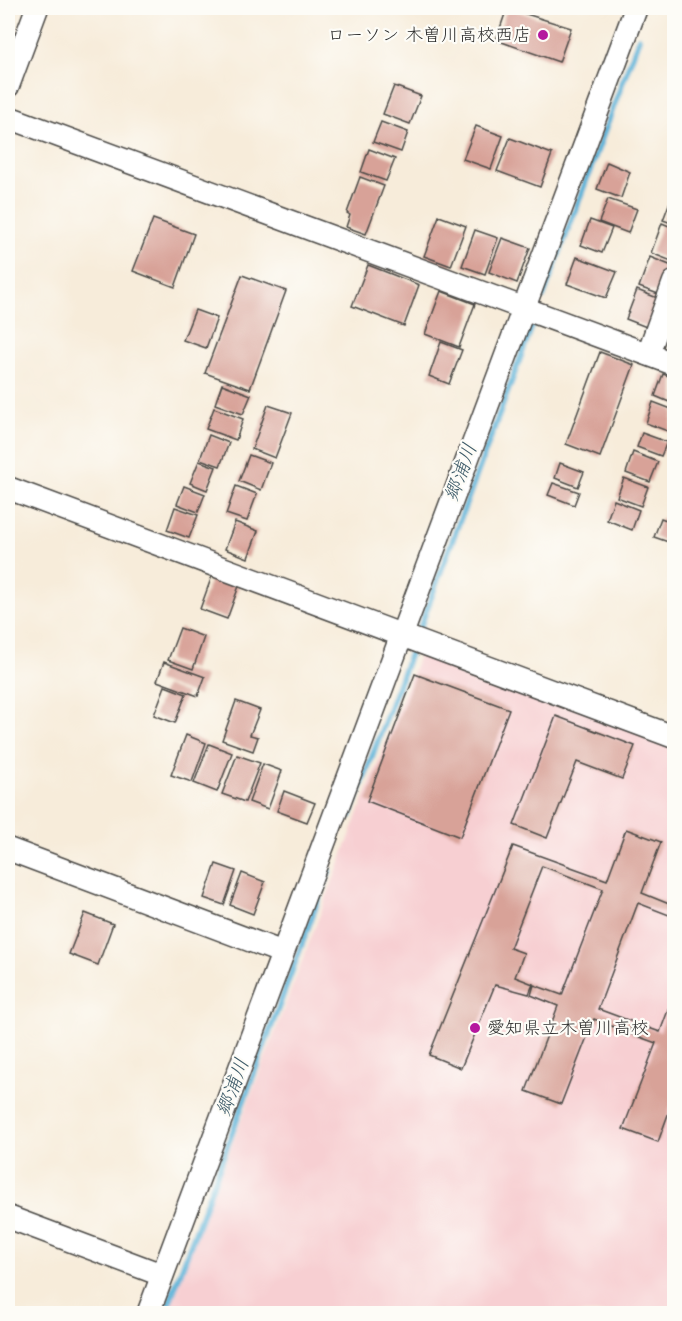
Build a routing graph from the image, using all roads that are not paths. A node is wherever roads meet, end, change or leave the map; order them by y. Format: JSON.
{"nodes":[{"id":1,"x":37,"y":8,"type":"edge"},
{"id":2,"x":636,"y":8,"type":"edge"},
{"id":3,"x":8,"y":86,"type":"edge"},
{"id":4,"x":8,"y":117,"type":"edge"},
{"id":5,"x":675,"y":282,"type":"edge"},
{"id":6,"x":524,"y":309,"type":"junction"},
{"id":7,"x":648,"y":354,"type":"junction"},
{"id":8,"x":675,"y":364,"type":"edge"},
{"id":9,"x":8,"y":488,"type":"edge"},
{"id":10,"x":402,"y":636,"type":"junction"},
{"id":11,"x":675,"y":737,"type":"edge"},
{"id":12,"x":8,"y":849,"type":"edge"},
{"id":13,"x":281,"y":952,"type":"junction"},
{"id":14,"x":8,"y":1217,"type":"edge"},
{"id":15,"x":162,"y":1275,"type":"junction"},
{"id":16,"x":148,"y":1314,"type":"edge"}],
"edges":[{"from":1,"to":3,"type":"street"},
{"from":2,"to":6,"type":"street"},
{"from":4,"to":6,"type":"street"},
{"from":5,"to":7,"type":"street"},
{"from":6,"to":7,"type":"street"},
{"from":6,"to":10,"type":"street"},
{"from":7,"to":8,"type":"street"},
{"from":9,"to":10,"type":"street"},
{"from":10,"to":11,"type":"street"},
{"from":10,"to":13,"type":"street"},
{"from":12,"to":13,"type":"street"},
{"from":13,"to":15,"type":"street"},
{"from":14,"to":15,"type":"street"},
{"from":15,"to":16,"type":"street"}]}
